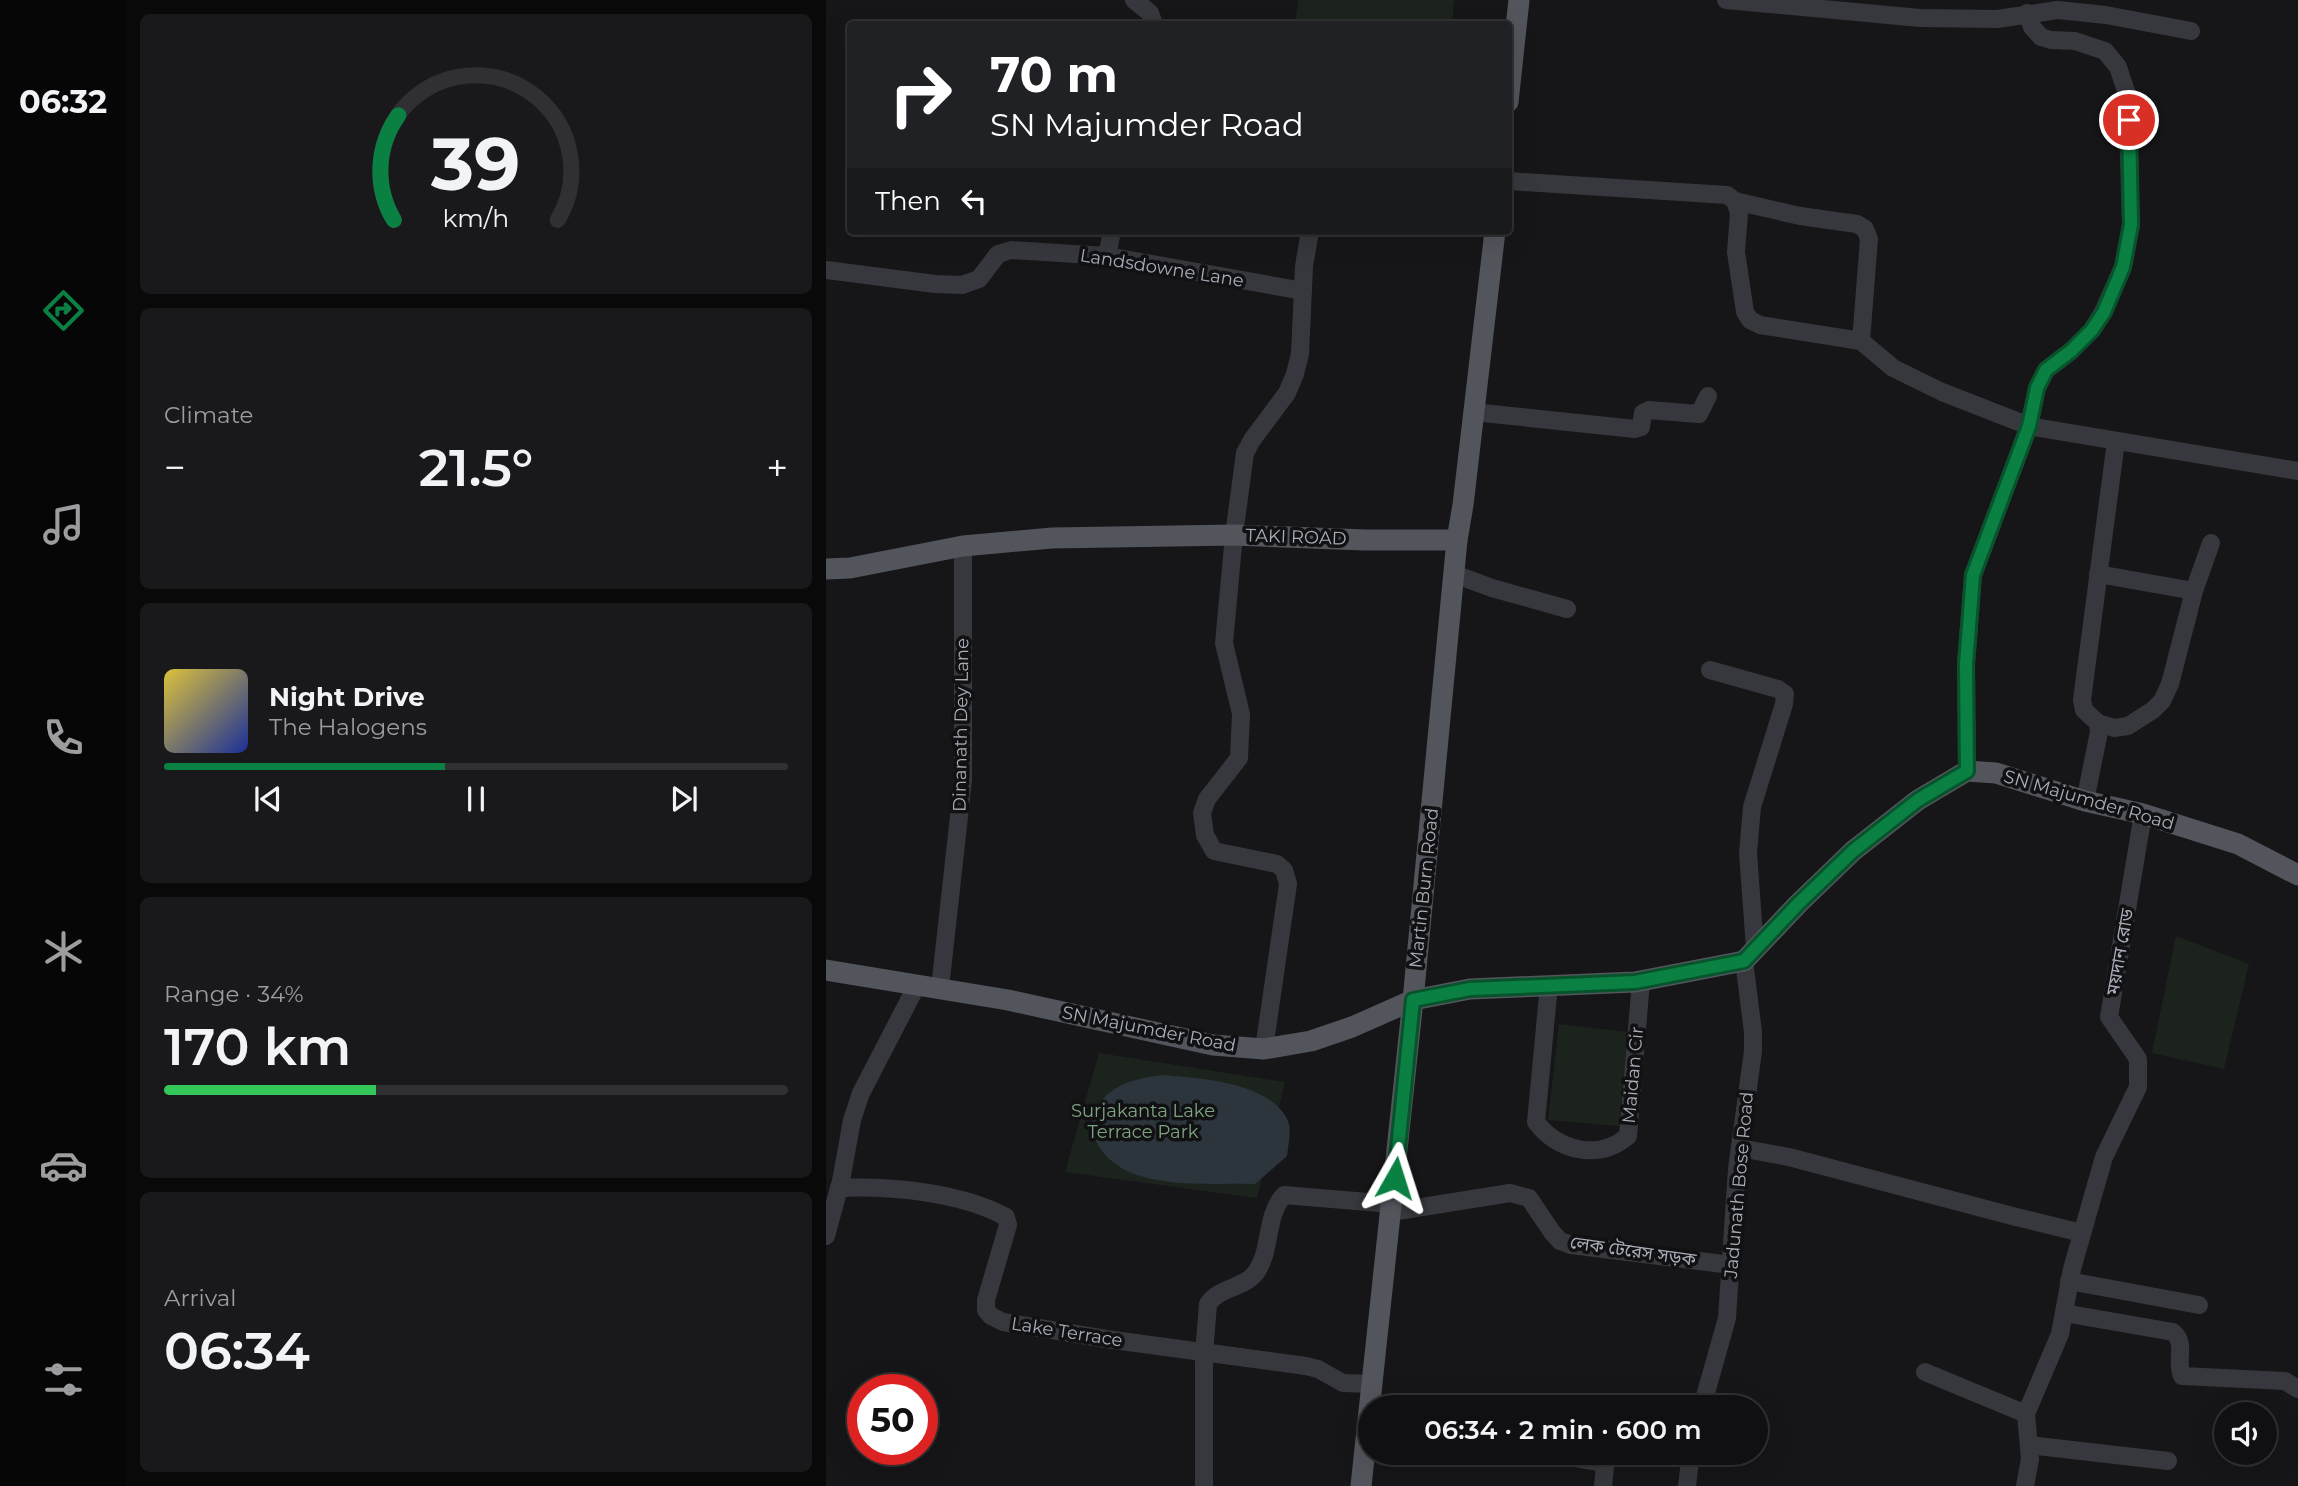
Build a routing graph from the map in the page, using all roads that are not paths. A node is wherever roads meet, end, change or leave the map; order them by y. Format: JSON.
{"nodes":[{"id":1,"x":1134,"y":0,"type":"edge"},
{"id":2,"x":1519,"y":0,"type":"edge"},
{"id":3,"x":1726,"y":0,"type":"edge"},
{"id":4,"x":1755,"y":2,"type":"edge"},
{"id":5,"x":2027,"y":13,"type":"junction"},
{"id":6,"x":1153,"y":21,"type":"edge"},
{"id":7,"x":2191,"y":31,"type":"dead end"},
{"id":8,"x":1512,"y":65,"type":"edge"},
{"id":9,"x":1512,"y":181,"type":"edge"},
{"id":10,"x":1735,"y":201,"type":"junction"},
{"id":11,"x":1111,"y":235,"type":"edge"},
{"id":12,"x":1310,"y":235,"type":"edge"},
{"id":13,"x":1495,"y":235,"type":"edge"},
{"id":14,"x":1107,"y":256,"type":"junction"},
{"id":15,"x":826,"y":270,"type":"edge"},
{"id":16,"x":1303,"y":291,"type":"junction"},
{"id":17,"x":1861,"y":341,"type":"junction"},
{"id":18,"x":1708,"y":396,"type":"dead end"},
{"id":19,"x":1473,"y":412,"type":"junction"},
{"id":20,"x":2029,"y":426,"type":"junction"},
{"id":21,"x":2116,"y":441,"type":"junction"},
{"id":22,"x":2298,"y":471,"type":"edge"},
{"id":23,"x":1234,"y":535,"type":"junction"},
{"id":24,"x":1457,"y":540,"type":"junction"},
{"id":25,"x":2211,"y":542,"type":"dead end"},
{"id":26,"x":963,"y":546,"type":"junction"},
{"id":27,"x":826,"y":569,"type":"edge"},
{"id":28,"x":2098,"y":574,"type":"junction"},
{"id":29,"x":1454,"y":575,"type":"junction"},
{"id":30,"x":2194,"y":591,"type":"junction"},
{"id":31,"x":1567,"y":610,"type":"dead end"},
{"id":32,"x":1710,"y":670,"type":"dead end"},
{"id":33,"x":2098,"y":723,"type":"junction"},
{"id":34,"x":1967,"y":771,"type":"junction"},
{"id":35,"x":2085,"y":801,"type":"junction"},
{"id":36,"x":2143,"y":814,"type":"junction"},
{"id":37,"x":2298,"y":875,"type":"edge"},
{"id":38,"x":1749,"y":955,"type":"junction"},
{"id":39,"x":826,"y":970,"type":"edge"},
{"id":40,"x":1641,"y":981,"type":"junction"},
{"id":41,"x":917,"y":985,"type":"junction"},
{"id":42,"x":1549,"y":985,"type":"junction"},
{"id":43,"x":940,"y":988,"type":"junction"},
{"id":44,"x":1413,"y":1000,"type":"junction"},
{"id":45,"x":1265,"y":1049,"type":"junction"},
{"id":46,"x":1740,"y":1147,"type":"junction"},
{"id":47,"x":839,"y":1188,"type":"junction"},
{"id":48,"x":1392,"y":1208,"type":"junction"},
{"id":49,"x":2082,"y":1233,"type":"junction"},
{"id":50,"x":826,"y":1236,"type":"edge"},
{"id":51,"x":1731,"y":1265,"type":"junction"},
{"id":52,"x":2069,"y":1281,"type":"junction"},
{"id":53,"x":2199,"y":1305,"type":"dead end"},
{"id":54,"x":2064,"y":1313,"type":"junction"},
{"id":55,"x":1205,"y":1353,"type":"junction"},
{"id":56,"x":1925,"y":1372,"type":"dead end"},
{"id":57,"x":1372,"y":1384,"type":"junction"},
{"id":58,"x":2298,"y":1389,"type":"edge"},
{"id":59,"x":1705,"y":1395,"type":"edge"},
{"id":60,"x":2026,"y":1414,"type":"junction"},
{"id":61,"x":2029,"y":1445,"type":"junction"},
{"id":62,"x":2168,"y":1461,"type":"dead end"},
{"id":63,"x":1602,"y":1465,"type":"edge"},
{"id":64,"x":1689,"y":1465,"type":"edge"},
{"id":65,"x":1204,"y":1486,"type":"edge"},
{"id":66,"x":1362,"y":1486,"type":"edge"},
{"id":67,"x":1603,"y":1486,"type":"edge"},
{"id":68,"x":1687,"y":1486,"type":"edge"},
{"id":69,"x":2025,"y":1486,"type":"edge"}],
"edges":[{"from":1,"to":6,"type":"street"},
{"from":2,"to":8,"type":"main road"},
{"from":3,"to":4,"type":"street"},
{"from":4,"to":5,"type":"street"},
{"from":5,"to":7,"type":"street"},
{"from":5,"to":20,"type":"street"},
{"from":9,"to":10,"type":"street"},
{"from":10,"to":17,"type":"street"},
{"from":10,"to":17,"type":"street"},
{"from":11,"to":14,"type":"street"},
{"from":12,"to":16,"type":"street"},
{"from":13,"to":19,"type":"main road"},
{"from":14,"to":15,"type":"street","name":"Landsdowne Lane"},
{"from":14,"to":16,"type":"street","name":"Landsdowne Lane"},
{"from":16,"to":23,"type":"street"},
{"from":17,"to":20,"type":"street"},
{"from":18,"to":19,"type":"street"},
{"from":19,"to":24,"type":"main road"},
{"from":20,"to":21,"type":"street"},
{"from":20,"to":34,"type":"street"},
{"from":21,"to":22,"type":"street"},
{"from":21,"to":28,"type":"street"},
{"from":23,"to":24,"type":"main road","name":"TAKI ROAD"},
{"from":23,"to":26,"type":"main road","name":"TAKI ROAD"},
{"from":23,"to":45,"type":"street"},
{"from":24,"to":29,"type":"main road","name":"Martin Burn Road"},
{"from":25,"to":30,"type":"street"},
{"from":26,"to":27,"type":"main road","name":"TAKI ROAD"},
{"from":26,"to":43,"type":"street","name":"Dinanath Dey Lane"},
{"from":28,"to":30,"type":"street"},
{"from":28,"to":33,"type":"street"},
{"from":29,"to":31,"type":"street"},
{"from":29,"to":44,"type":"main road","name":"Martin Burn Road"},
{"from":30,"to":33,"type":"street"},
{"from":32,"to":38,"type":"street","name":"Jadunath Bose Road"},
{"from":33,"to":35,"type":"street"},
{"from":34,"to":35,"type":"main road","name":"SN Majumder Road"},
{"from":34,"to":38,"type":"main road"},
{"from":35,"to":36,"type":"main road","name":"SN Majumder Road"},
{"from":36,"to":37,"type":"main road","name":"SN Majumder Road"},
{"from":36,"to":49,"type":"street","name":"ময়দান রোড"},
{"from":38,"to":40,"type":"main road","name":"SN Majumder Road"},
{"from":38,"to":46,"type":"street","name":"Jadunath Bose Road"},
{"from":39,"to":41,"type":"main road","name":"SN Majumder Road"},
{"from":40,"to":42,"type":"main road","name":"SN Majumder Road"},
{"from":40,"to":42,"type":"street","name":"Maidan Cir"},
{"from":41,"to":43,"type":"main road","name":"SN Majumder Road"},
{"from":41,"to":47,"type":"street"},
{"from":42,"to":44,"type":"main road","name":"SN Majumder Road"},
{"from":43,"to":45,"type":"main road","name":"SN Majumder Road"},
{"from":44,"to":45,"type":"main road","name":"SN Majumder Road"},
{"from":44,"to":48,"type":"main road","name":"Martin Burn Road"},
{"from":46,"to":49,"type":"street"},
{"from":46,"to":51,"type":"street","name":"Jadunath Bose Road"},
{"from":47,"to":50,"type":"street"},
{"from":47,"to":55,"type":"street","name":"Lake Terrace"},
{"from":48,"to":51,"type":"street","name":"লেক টেরেস সড়ক"},
{"from":48,"to":55,"type":"street","name":"লেক টেরেস সড়ক"},
{"from":48,"to":57,"type":"main road","name":"Martin Burn Road"},
{"from":49,"to":52,"type":"street","name":"ময়দান রোড"},
{"from":51,"to":59,"type":"street","name":"Jadunath Bose Road"},
{"from":52,"to":53,"type":"street"},
{"from":52,"to":54,"type":"street","name":"ময়দান রোড"},
{"from":54,"to":58,"type":"street"},
{"from":54,"to":60,"type":"street","name":"ময়দান রোড"},
{"from":55,"to":57,"type":"street","name":"Lake Terrace"},
{"from":55,"to":65,"type":"street"},
{"from":56,"to":60,"type":"street"},
{"from":57,"to":66,"type":"main road","name":"Martin Burn Road"},
{"from":60,"to":61,"type":"street"},
{"from":61,"to":62,"type":"street"},
{"from":61,"to":69,"type":"street"},
{"from":63,"to":67,"type":"street"},
{"from":64,"to":68,"type":"street"}]}
